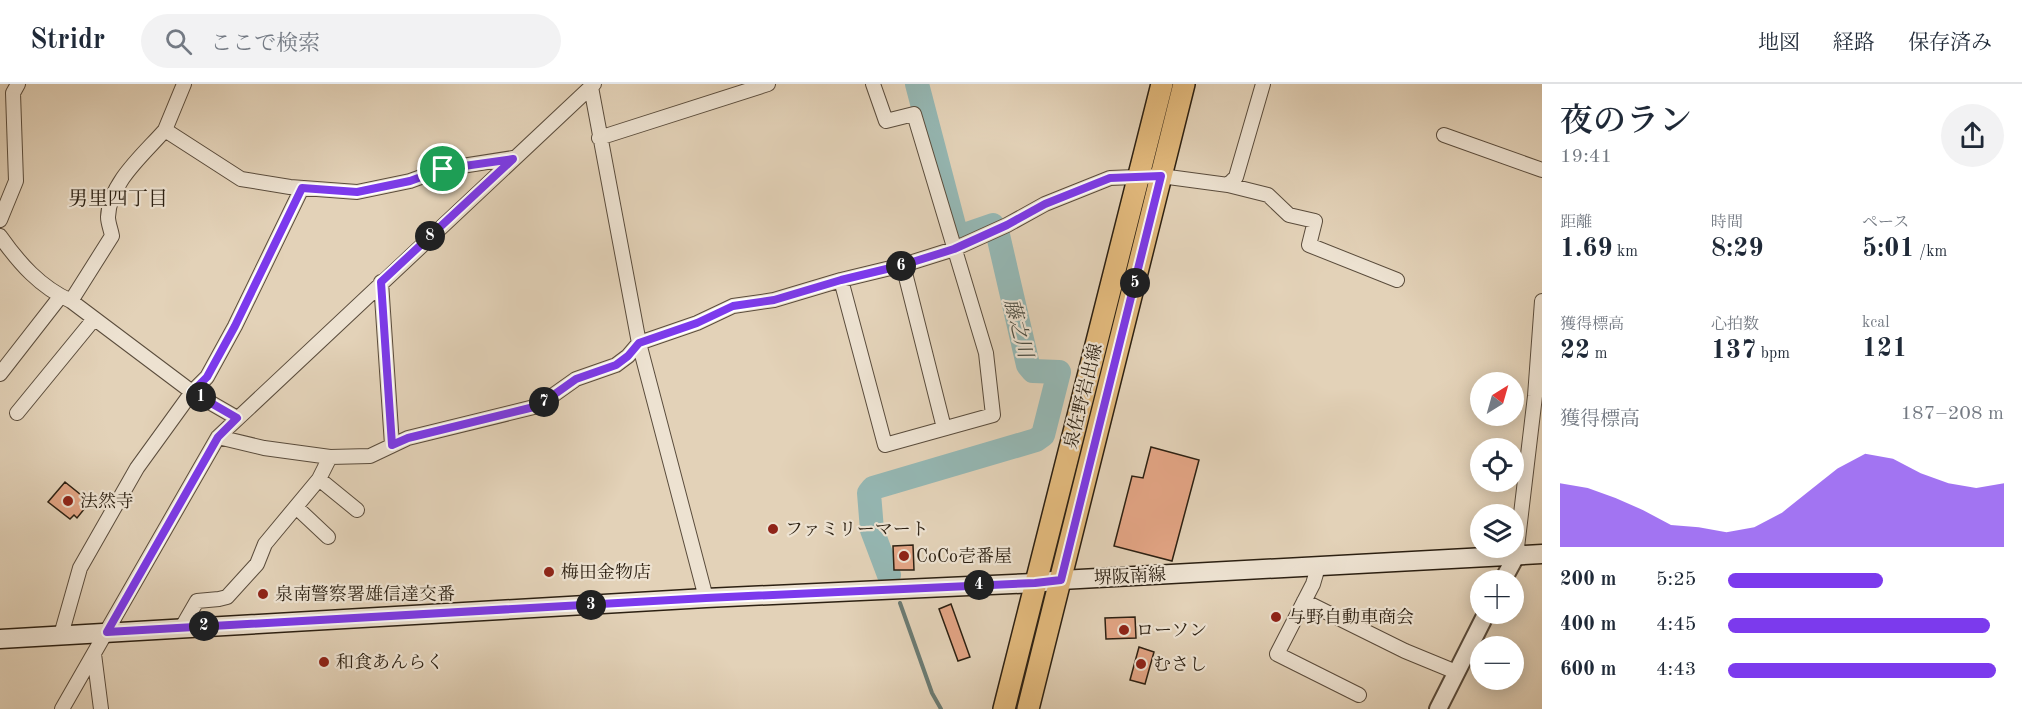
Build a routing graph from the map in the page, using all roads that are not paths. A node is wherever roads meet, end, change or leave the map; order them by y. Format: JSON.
{"nodes":[{"id":1,"x":18,"y":84,"type":"edge"},
{"id":2,"x":184,"y":84,"type":"edge"},
{"id":3,"x":768,"y":84,"type":"edge"},
{"id":4,"x":873,"y":84,"type":"edge"},
{"id":5,"x":1162,"y":84,"type":"edge"},
{"id":6,"x":1184,"y":84,"type":"edge"},
{"id":7,"x":1263,"y":84,"type":"edge"},
{"id":8,"x":592,"y":86,"type":"edge"},
{"id":9,"x":7,"y":113,"type":"edge"},
{"id":10,"x":165,"y":130,"type":"junction"},
{"id":11,"x":1444,"y":135,"type":"dead end"},
{"id":12,"x":599,"y":138,"type":"junction"},
{"id":13,"x":513,"y":159,"type":"junction"},
{"id":14,"x":1542,"y":170,"type":"edge"},
{"id":15,"x":1161,"y":176,"type":"junction"},
{"id":16,"x":1138,"y":177,"type":"junction"},
{"id":17,"x":1228,"y":185,"type":"junction"},
{"id":18,"x":302,"y":188,"type":"junction"},
{"id":19,"x":0,"y":220,"type":"edge"},
{"id":20,"x":0,"y":236,"type":"edge"},
{"id":21,"x":954,"y":249,"type":"junction"},
{"id":22,"x":903,"y":265,"type":"junction"},
{"id":23,"x":841,"y":280,"type":"junction"},
{"id":24,"x":1397,"y":280,"type":"dead end"},
{"id":25,"x":381,"y":282,"type":"junction"},
{"id":26,"x":65,"y":299,"type":"junction"},
{"id":27,"x":1542,"y":301,"type":"edge"},
{"id":28,"x":94,"y":319,"type":"junction"},
{"id":29,"x":639,"y":343,"type":"junction"},
{"id":30,"x":0,"y":374,"type":"edge"},
{"id":31,"x":192,"y":392,"type":"junction"},
{"id":32,"x":1539,"y":396,"type":"edge"},
{"id":33,"x":17,"y":413,"type":"dead end"},
{"id":34,"x":237,"y":418,"type":"junction"},
{"id":35,"x":944,"y":428,"type":"junction"},
{"id":36,"x":218,"y":437,"type":"junction"},
{"id":37,"x":392,"y":445,"type":"junction"},
{"id":38,"x":330,"y":458,"type":"junction"},
{"id":39,"x":319,"y":479,"type":"junction"},
{"id":40,"x":1523,"y":504,"type":"edge"},
{"id":41,"x":296,"y":507,"type":"junction"},
{"id":42,"x":357,"y":510,"type":"dead end"},
{"id":43,"x":328,"y":537,"type":"dead end"},
{"id":44,"x":1542,"y":555,"type":"edge"},
{"id":45,"x":1524,"y":556,"type":"edge"},
{"id":46,"x":1480,"y":558,"type":"edge"},
{"id":47,"x":1318,"y":567,"type":"junction"},
{"id":48,"x":1061,"y":580,"type":"junction"},
{"id":49,"x":1035,"y":583,"type":"junction"},
{"id":50,"x":706,"y":598,"type":"junction"},
{"id":51,"x":1304,"y":601,"type":"junction"},
{"id":52,"x":1481,"y":624,"type":"edge"},
{"id":53,"x":182,"y":627,"type":"junction"},
{"id":54,"x":107,"y":632,"type":"junction"},
{"id":55,"x":61,"y":635,"type":"junction"},
{"id":56,"x":0,"y":639,"type":"edge"},
{"id":57,"x":94,"y":654,"type":"junction"},
{"id":58,"x":1456,"y":672,"type":"junction"},
{"id":59,"x":1359,"y":695,"type":"dead end"},
{"id":60,"x":62,"y":709,"type":"edge"},
{"id":61,"x":101,"y":709,"type":"edge"},
{"id":62,"x":1004,"y":709,"type":"edge"},
{"id":63,"x":1028,"y":709,"type":"edge"},
{"id":64,"x":1438,"y":709,"type":"edge"}],
"edges":[{"from":1,"to":9,"type":"street"},
{"from":2,"to":10,"type":"street"},
{"from":3,"to":12,"type":"street"},
{"from":4,"to":21,"type":"street"},
{"from":5,"to":16,"type":"main road","name":"泉佐野岩出線"},
{"from":6,"to":15,"type":"main road","name":"泉佐野岩出線"},
{"from":7,"to":17,"type":"street"},
{"from":8,"to":12,"type":"street"},
{"from":8,"to":13,"type":"street"},
{"from":9,"to":19,"type":"street"},
{"from":10,"to":18,"type":"street"},
{"from":10,"to":26,"type":"street"},
{"from":11,"to":14,"type":"street"},
{"from":12,"to":29,"type":"street"},
{"from":13,"to":18,"type":"street"},
{"from":13,"to":25,"type":"street"},
{"from":15,"to":16,"type":"street"},
{"from":15,"to":17,"type":"street"},
{"from":15,"to":48,"type":"main road","name":"泉佐野岩出線"},
{"from":16,"to":21,"type":"street"},
{"from":16,"to":49,"type":"main road","name":"泉佐野岩出線"},
{"from":17,"to":24,"type":"street"},
{"from":18,"to":31,"type":"street"},
{"from":20,"to":26,"type":"street"},
{"from":21,"to":22,"type":"street"},
{"from":21,"to":35,"type":"street"},
{"from":22,"to":23,"type":"street"},
{"from":22,"to":35,"type":"street"},
{"from":23,"to":29,"type":"street"},
{"from":23,"to":35,"type":"street"},
{"from":25,"to":34,"type":"street"},
{"from":25,"to":37,"type":"street"},
{"from":26,"to":28,"type":"street"},
{"from":26,"to":30,"type":"street"},
{"from":27,"to":32,"type":"street"},
{"from":28,"to":31,"type":"street"},
{"from":28,"to":33,"type":"street"},
{"from":29,"to":37,"type":"street"},
{"from":29,"to":50,"type":"street"},
{"from":31,"to":34,"type":"street"},
{"from":31,"to":55,"type":"street"},
{"from":32,"to":40,"type":"street"},
{"from":34,"to":36,"type":"street"},
{"from":36,"to":38,"type":"street"},
{"from":36,"to":54,"type":"street"},
{"from":37,"to":38,"type":"street"},
{"from":38,"to":39,"type":"street"},
{"from":39,"to":41,"type":"street"},
{"from":39,"to":42,"type":"street"},
{"from":41,"to":43,"type":"street"},
{"from":41,"to":53,"type":"street"},
{"from":44,"to":45,"type":"main road","name":"堺阪南線"},
{"from":46,"to":47,"type":"main road","name":"堺阪南線"},
{"from":47,"to":48,"type":"main road","name":"堺阪南線"},
{"from":47,"to":51,"type":"street"},
{"from":48,"to":49,"type":"main road","name":"堺阪南線"},
{"from":48,"to":63,"type":"main road","name":"泉佐野岩出線"},
{"from":49,"to":50,"type":"main road","name":"堺阪南線"},
{"from":49,"to":62,"type":"main road","name":"泉佐野岩出線"},
{"from":50,"to":53,"type":"main road","name":"堺阪南線"},
{"from":51,"to":58,"type":"street"},
{"from":51,"to":59,"type":"street"},
{"from":52,"to":58,"type":"street"},
{"from":53,"to":54,"type":"main road","name":"堺阪南線"},
{"from":54,"to":55,"type":"main road","name":"堺阪南線"},
{"from":54,"to":57,"type":"street"},
{"from":55,"to":56,"type":"main road","name":"堺阪南線"},
{"from":57,"to":60,"type":"street"},
{"from":57,"to":61,"type":"street"},
{"from":58,"to":64,"type":"street"}]}
